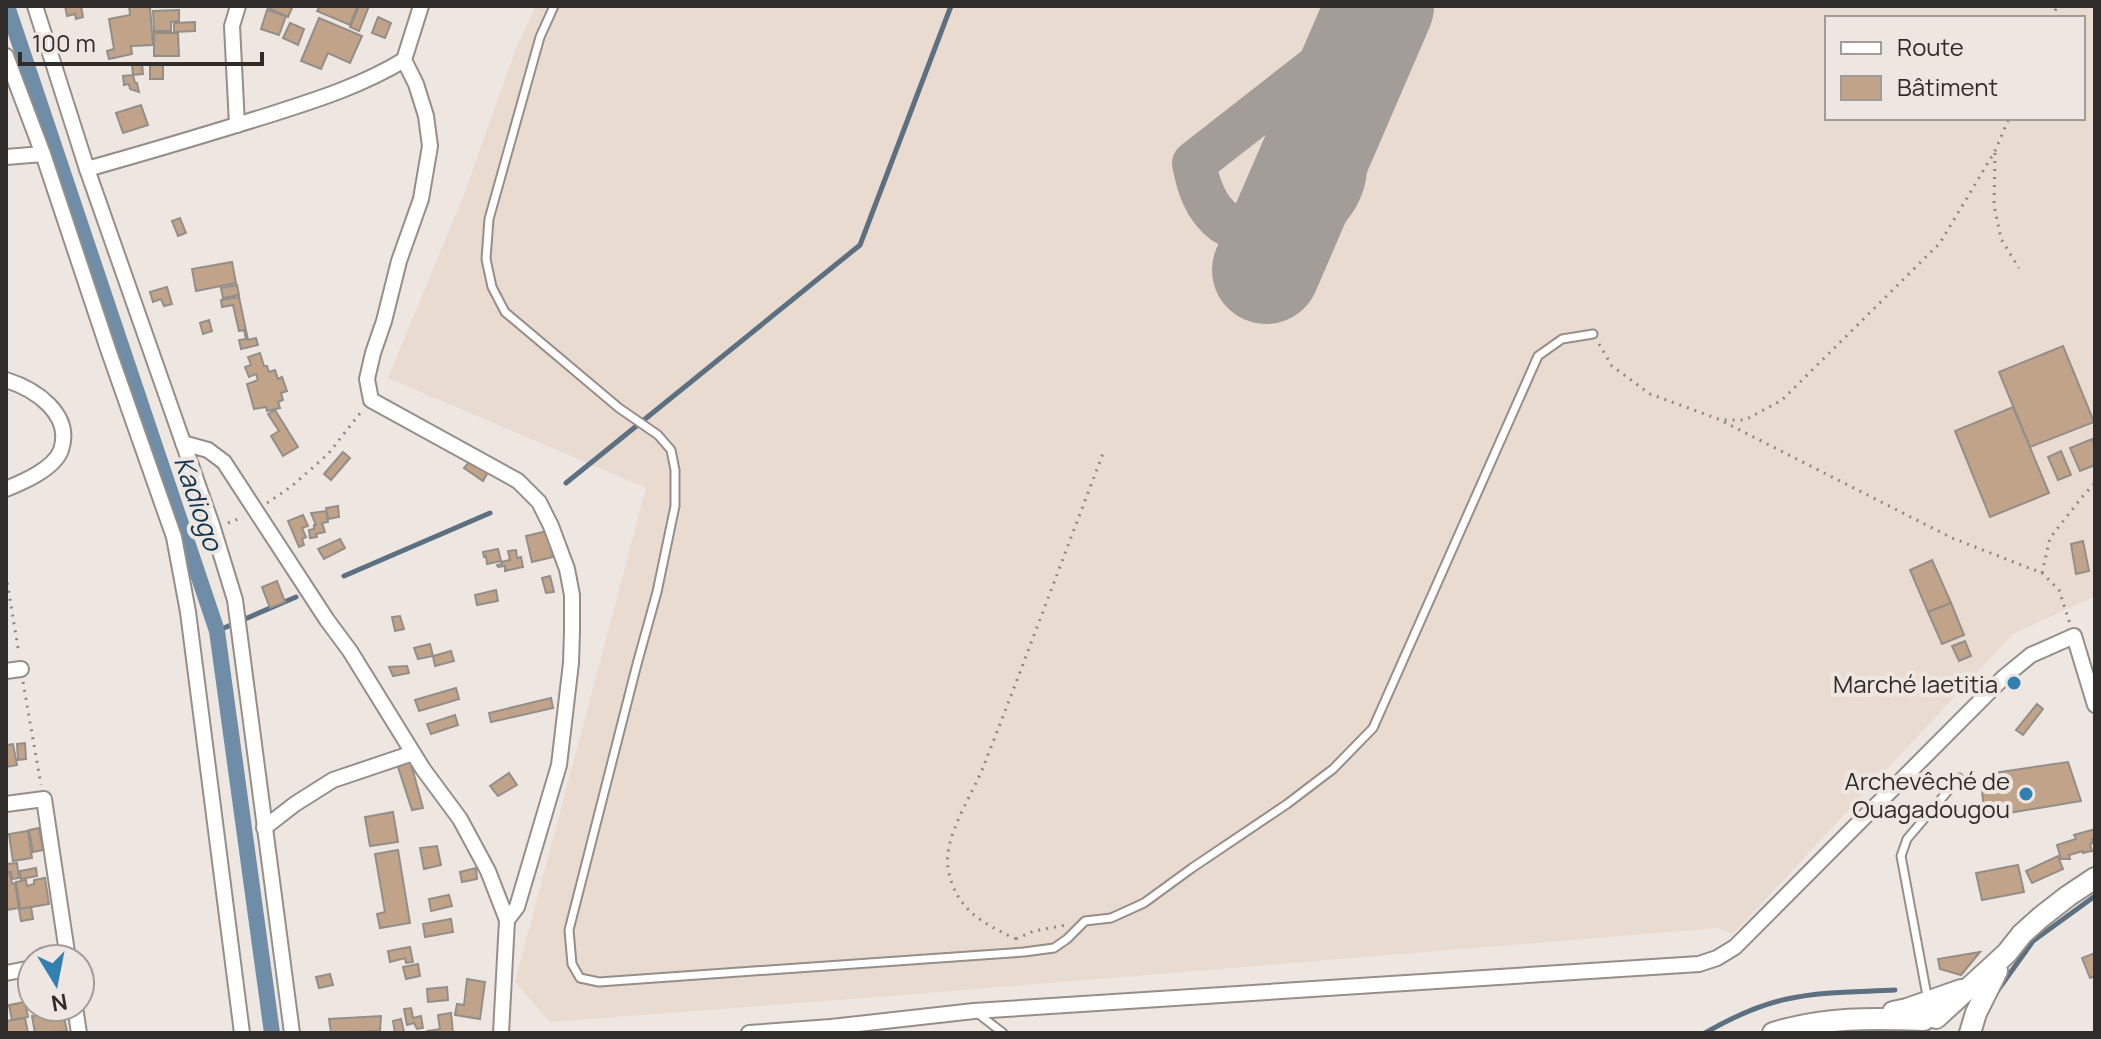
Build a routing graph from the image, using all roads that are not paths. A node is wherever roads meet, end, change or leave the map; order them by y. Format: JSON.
{"nodes":[{"id":1,"x":35,"y":6,"type":"edge"},
{"id":2,"x":238,"y":6,"type":"edge"},
{"id":3,"x":421,"y":6,"type":"edge"},
{"id":4,"x":554,"y":6,"type":"edge"},
{"id":5,"x":6,"y":56,"type":"edge"},
{"id":6,"x":404,"y":60,"type":"junction"},
{"id":7,"x":237,"y":125,"type":"junction"},
{"id":8,"x":43,"y":154,"type":"junction"},
{"id":9,"x":6,"y":157,"type":"edge"},
{"id":10,"x":87,"y":169,"type":"junction"},
{"id":11,"x":1593,"y":334,"type":"road end"},
{"id":12,"x":6,"y":380,"type":"edge"},
{"id":13,"x":183,"y":443,"type":"junction"},
{"id":14,"x":6,"y":489,"type":"edge"},
{"id":15,"x":2095,"y":705,"type":"edge"},
{"id":16,"x":413,"y":753,"type":"junction"},
{"id":17,"x":1959,"y":778,"type":"dead end"},
{"id":18,"x":6,"y":804,"type":"edge"},
{"id":19,"x":264,"y":828,"type":"junction"},
{"id":20,"x":2095,"y":878,"type":"edge"},
{"id":21,"x":507,"y":920,"type":"junction"},
{"id":22,"x":66,"y":943,"type":"edge"},
{"id":23,"x":2007,"y":953,"type":"junction"},
{"id":24,"x":974,"y":1011,"type":"junction"},
{"id":25,"x":1925,"y":1018,"type":"edge"},
{"id":26,"x":826,"y":1030,"type":"edge"},
{"id":27,"x":242,"y":1033,"type":"edge"},
{"id":28,"x":292,"y":1033,"type":"edge"},
{"id":29,"x":501,"y":1033,"type":"edge"},
{"id":30,"x":749,"y":1033,"type":"edge"},
{"id":31,"x":1003,"y":1033,"type":"edge"},
{"id":32,"x":1773,"y":1033,"type":"edge"},
{"id":33,"x":1962,"y":1033,"type":"edge"},
{"id":34,"x":1970,"y":1033,"type":"edge"}],
"edges":[{"from":1,"to":10,"type":"street"},
{"from":2,"to":7,"type":"street"},
{"from":3,"to":6,"type":"street"},
{"from":4,"to":11,"type":"lane"},
{"from":5,"to":8,"type":"street"},
{"from":6,"to":7,"type":"street"},
{"from":6,"to":21,"type":"street"},
{"from":7,"to":10,"type":"street"},
{"from":8,"to":9,"type":"street"},
{"from":8,"to":27,"type":"street"},
{"from":10,"to":13,"type":"street"},
{"from":12,"to":14,"type":"street"},
{"from":13,"to":16,"type":"street"},
{"from":13,"to":19,"type":"street"},
{"from":15,"to":24,"type":"street"},
{"from":16,"to":19,"type":"street"},
{"from":16,"to":21,"type":"street"},
{"from":17,"to":25,"type":"lane"},
{"from":18,"to":22,"type":"street"},
{"from":19,"to":28,"type":"street"},
{"from":20,"to":23,"type":"main road"},
{"from":21,"to":29,"type":"street"},
{"from":23,"to":25,"type":"main road"},
{"from":23,"to":34,"type":"main road"},
{"from":24,"to":26,"type":"street"},
{"from":24,"to":31,"type":"lane"},
{"from":25,"to":32,"type":"main road"},
{"from":25,"to":33,"type":"main road"},
{"from":26,"to":30,"type":"street"}]}
